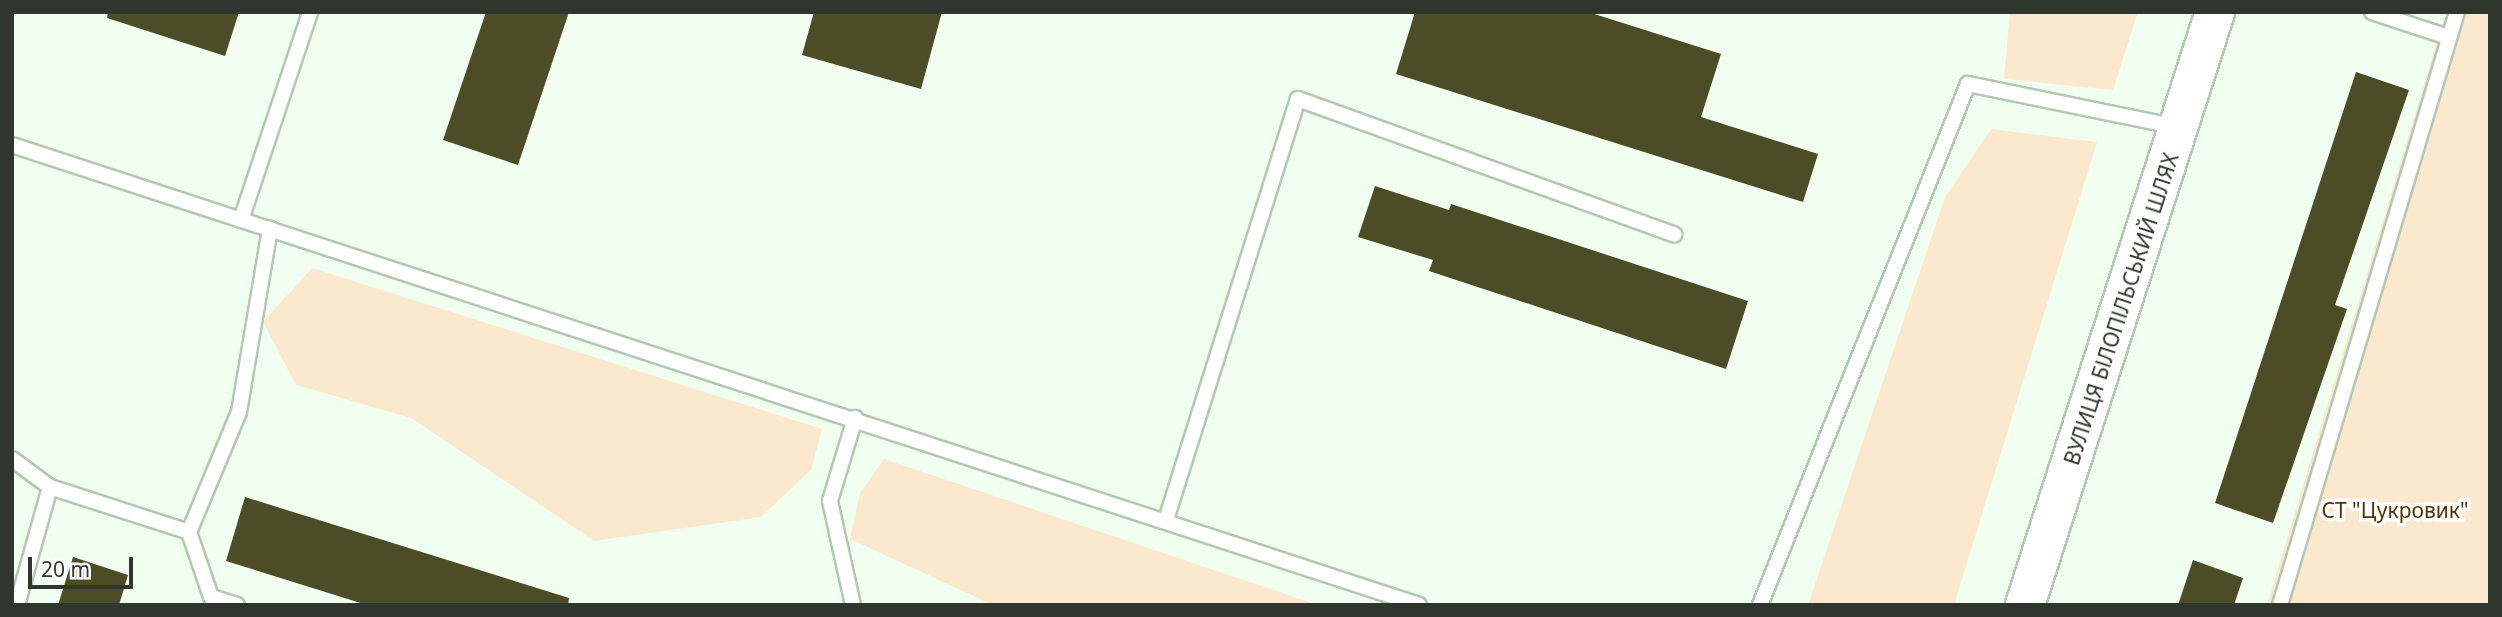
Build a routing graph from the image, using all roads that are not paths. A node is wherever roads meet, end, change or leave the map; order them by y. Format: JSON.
{"nodes":[{"id":1,"x":310,"y":12,"type":"edge"},
{"id":2,"x":2215,"y":12,"type":"edge"},
{"id":3,"x":2372,"y":12,"type":"edge"},
{"id":4,"x":2457,"y":12,"type":"edge"},
{"id":5,"x":2448,"y":37,"type":"junction"},
{"id":6,"x":2179,"y":128,"type":"junction"},
{"id":7,"x":12,"y":145,"type":"edge"},
{"id":8,"x":241,"y":220,"type":"junction"},
{"id":9,"x":270,"y":229,"type":"junction"},
{"id":10,"x":1674,"y":234,"type":"dead end"},
{"id":11,"x":855,"y":418,"type":"junction"},
{"id":12,"x":12,"y":459,"type":"edge"},
{"id":13,"x":50,"y":487,"type":"junction"},
{"id":14,"x":1166,"y":520,"type":"junction"},
{"id":15,"x":189,"y":532,"type":"junction"},
{"id":16,"x":17,"y":605,"type":"edge"},
{"id":17,"x":237,"y":605,"type":"edge"},
{"id":18,"x":853,"y":605,"type":"edge"},
{"id":19,"x":1419,"y":605,"type":"edge"},
{"id":20,"x":1760,"y":605,"type":"edge"},
{"id":21,"x":2025,"y":605,"type":"edge"},
{"id":22,"x":2280,"y":605,"type":"edge"}],
"edges":[{"from":1,"to":8,"type":"lane"},
{"from":2,"to":6,"type":"main road","name":"ВУЛИЦЯ БІЛОПІЛЬСЬКИЙ ШЛЯХ"},
{"from":3,"to":5,"type":"lane"},
{"from":4,"to":5,"type":"lane"},
{"from":5,"to":22,"type":"lane"},
{"from":6,"to":20,"type":"lane"},
{"from":6,"to":21,"type":"main road","name":"ВУЛИЦЯ БІЛОПІЛЬСЬКИЙ ШЛЯХ"},
{"from":7,"to":8,"type":"lane"},
{"from":8,"to":9,"type":"lane"},
{"from":9,"to":11,"type":"lane"},
{"from":9,"to":15,"type":"lane"},
{"from":10,"to":14,"type":"lane"},
{"from":11,"to":14,"type":"lane"},
{"from":11,"to":18,"type":"lane"},
{"from":12,"to":13,"type":"lane"},
{"from":13,"to":15,"type":"lane"},
{"from":13,"to":16,"type":"lane"},
{"from":14,"to":19,"type":"lane"},
{"from":15,"to":17,"type":"lane"}]}
